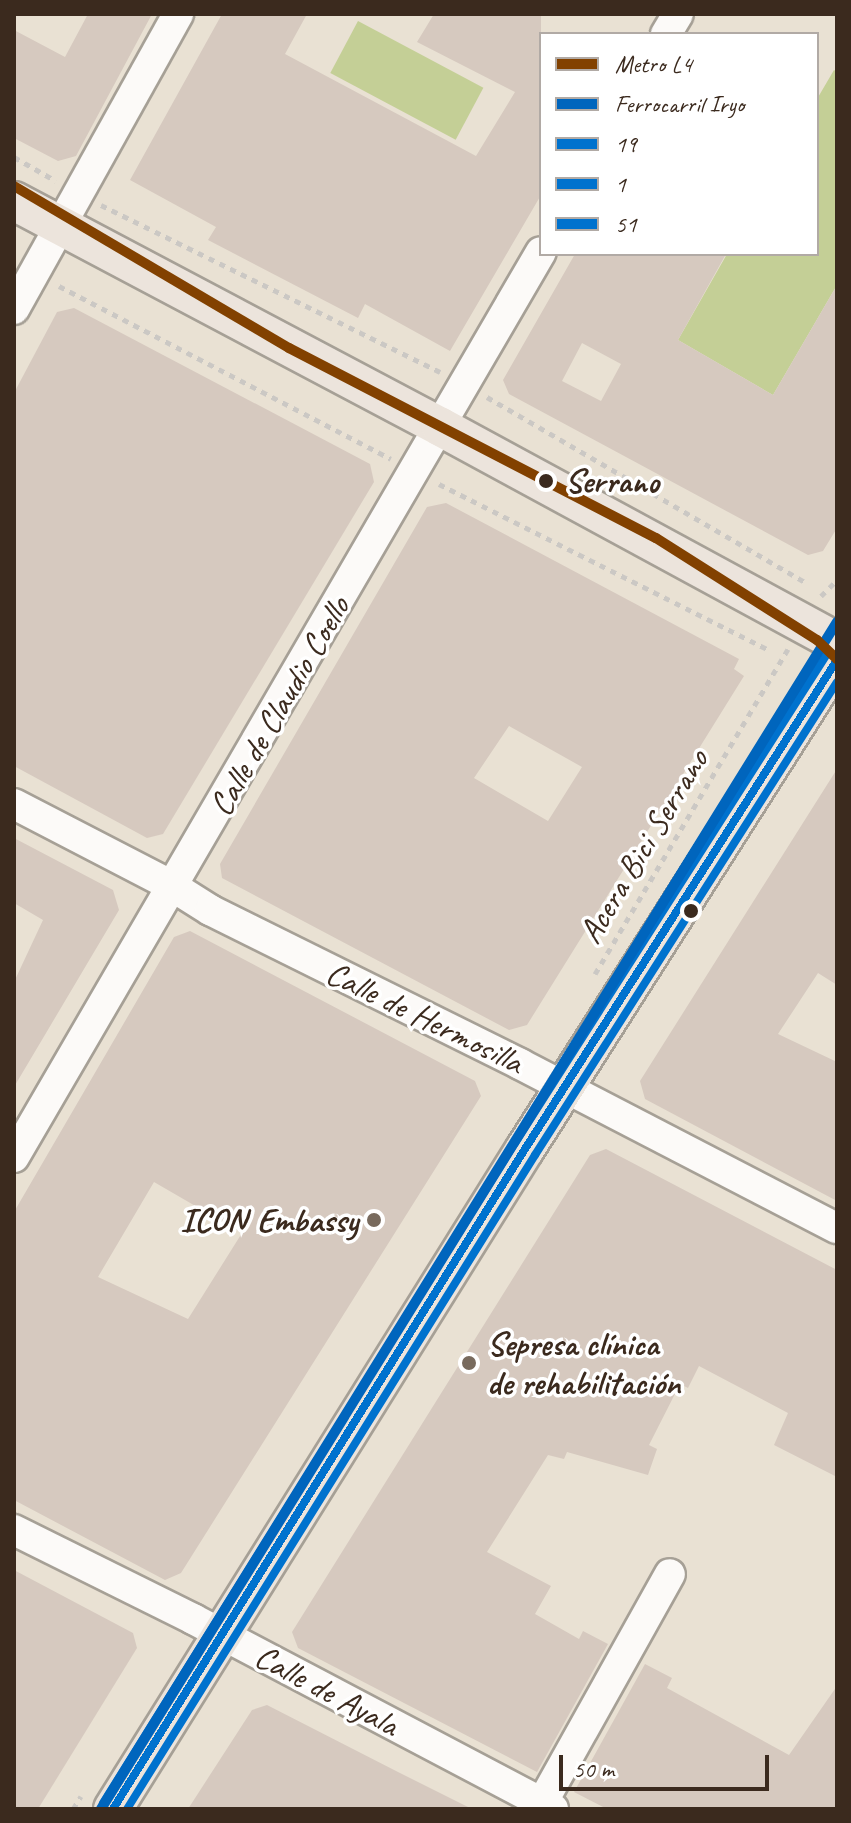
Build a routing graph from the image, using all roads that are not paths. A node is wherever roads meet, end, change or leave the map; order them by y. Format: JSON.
{"nodes":[{"id":1,"x":178,"y":14,"type":"edge"},
{"id":2,"x":678,"y":14,"type":"edge"},
{"id":3,"x":667,"y":32,"type":"edge"},
{"id":4,"x":14,"y":201,"type":"edge"},
{"id":5,"x":69,"y":210,"type":"junction"},
{"id":6,"x":539,"y":255,"type":"edge"},
{"id":7,"x":14,"y":309,"type":"edge"},
{"id":8,"x":441,"y":427,"type":"junction"},
{"id":9,"x":837,"y":642,"type":"edge"},
{"id":10,"x":837,"y":660,"type":"edge"},
{"id":11,"x":14,"y":804,"type":"edge"},
{"id":12,"x":172,"y":886,"type":"junction"},
{"id":13,"x":565,"y":1087,"type":"junction"},
{"id":14,"x":14,"y":1157,"type":"edge"},
{"id":15,"x":837,"y":1228,"type":"edge"},
{"id":16,"x":14,"y":1530,"type":"edge"},
{"id":17,"x":670,"y":1574,"type":"dead end"},
{"id":18,"x":220,"y":1634,"type":"junction"},
{"id":19,"x":547,"y":1806,"type":"edge"},
{"id":20,"x":113,"y":1809,"type":"edge"}],
"edges":[{"from":1,"to":5,"type":"street"},
{"from":2,"to":3,"type":"street"},
{"from":4,"to":5,"type":"main road"},
{"from":5,"to":7,"type":"street"},
{"from":5,"to":8,"type":"main road"},
{"from":6,"to":8,"type":"street","name":"Calle de Claudio Coello"},
{"from":8,"to":9,"type":"main road"},
{"from":8,"to":12,"type":"street","name":"Calle de Claudio Coello"},
{"from":10,"to":13,"type":"main road"},
{"from":11,"to":12,"type":"street","name":"Calle de Hermosilla"},
{"from":12,"to":13,"type":"street","name":"Calle de Hermosilla"},
{"from":12,"to":14,"type":"street","name":"Calle de Claudio Coello"},
{"from":13,"to":15,"type":"street","name":"Calle de Hermosilla"},
{"from":13,"to":18,"type":"main road"},
{"from":16,"to":18,"type":"street","name":"Calle de Ayala"},
{"from":17,"to":19,"type":"street"},
{"from":18,"to":19,"type":"street","name":"Calle de Ayala"},
{"from":18,"to":20,"type":"main road"}]}
